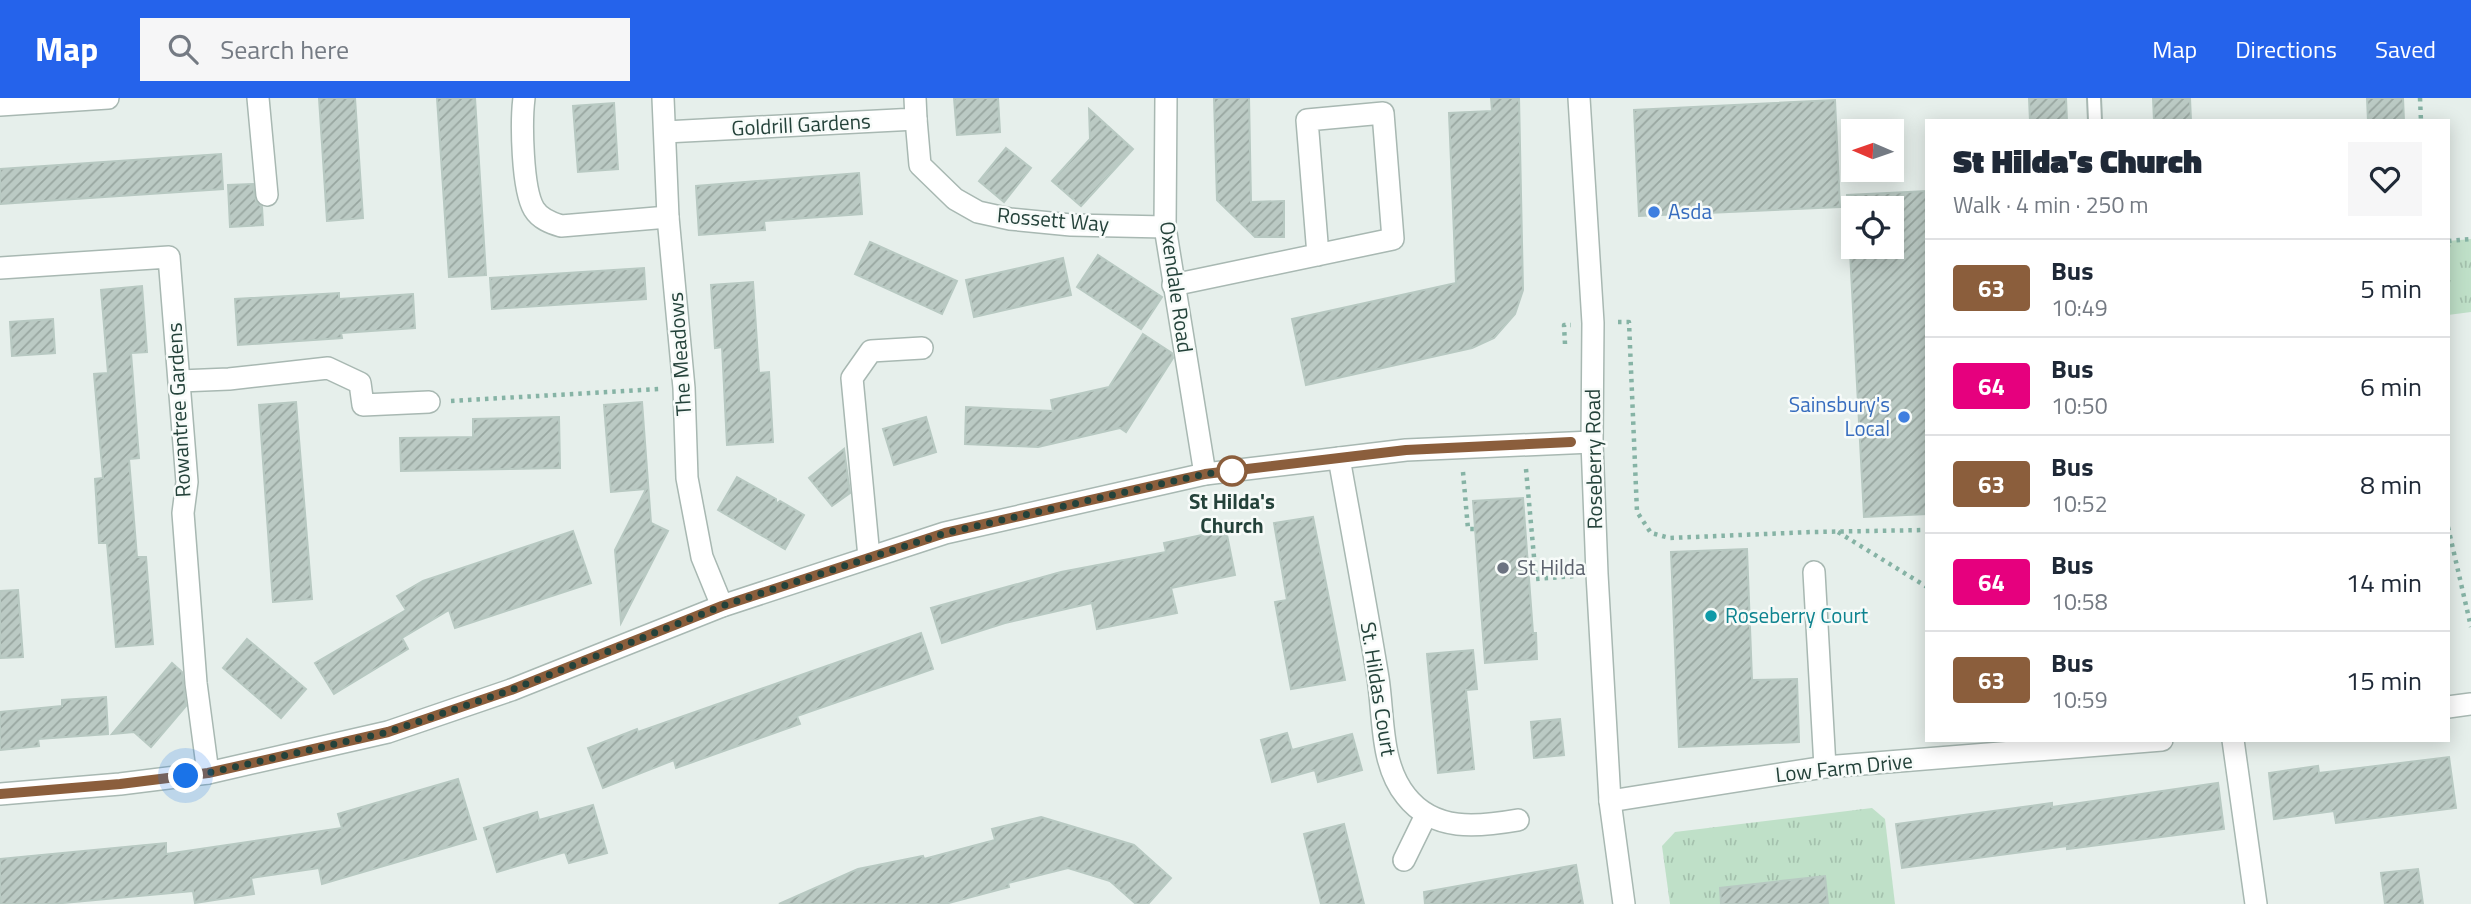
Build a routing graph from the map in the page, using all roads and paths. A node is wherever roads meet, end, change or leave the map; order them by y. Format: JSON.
{"nodes":[{"id":1,"x":108,"y":98,"type":"edge"},
{"id":2,"x":258,"y":98,"type":"edge"},
{"id":3,"x":524,"y":98,"type":"edge"},
{"id":4,"x":663,"y":98,"type":"edge"},
{"id":5,"x":1166,"y":98,"type":"edge"},
{"id":6,"x":1579,"y":98,"type":"edge"},
{"id":7,"x":2094,"y":98,"type":"edge"},
{"id":8,"x":2420,"y":98,"type":"edge"},
{"id":9,"x":0,"y":105,"type":"edge"},
{"id":10,"x":916,"y":108,"type":"edge"},
{"id":11,"x":2095,"y":119,"type":"edge"},
{"id":12,"x":2421,"y":119,"type":"edge"},
{"id":13,"x":665,"y":132,"type":"junction"},
{"id":14,"x":267,"y":195,"type":"dead end"},
{"id":15,"x":668,"y":217,"type":"junction"},
{"id":16,"x":1165,"y":227,"type":"junction"},
{"id":17,"x":2471,"y":239,"type":"edge"},
{"id":18,"x":2450,"y":242,"type":"edge"},
{"id":19,"x":1318,"y":255,"type":"junction"},
{"id":20,"x":0,"y":268,"type":"edge"},
{"id":21,"x":1173,"y":285,"type":"junction"},
{"id":22,"x":1592,"y":323,"type":"junction"},
{"id":23,"x":922,"y":348,"type":"dead end"},
{"id":24,"x":1565,"y":351,"type":"dead end"},
{"id":25,"x":180,"y":381,"type":"junction"},
{"id":26,"x":684,"y":388,"type":"junction"},
{"id":27,"x":429,"y":402,"type":"joint"},
{"id":28,"x":1592,"y":442,"type":"junction"},
{"id":29,"x":1524,"y":444,"type":"junction"},
{"id":30,"x":1461,"y":447,"type":"junction"},
{"id":31,"x":1339,"y":458,"type":"junction"},
{"id":32,"x":1205,"y":474,"type":"junction"},
{"id":33,"x":1475,"y":529,"type":"dead end"},
{"id":34,"x":1925,"y":530,"type":"edge"},
{"id":35,"x":1837,"y":531,"type":"junction"},
{"id":36,"x":2450,"y":536,"type":"edge"},
{"id":37,"x":869,"y":557,"type":"junction"},
{"id":38,"x":1814,"y":572,"type":"dead end"},
{"id":39,"x":1597,"y":574,"type":"junction"},
{"id":40,"x":1925,"y":586,"type":"edge"},
{"id":41,"x":722,"y":606,"type":"junction"},
{"id":42,"x":2471,"y":627,"type":"edge"},
{"id":43,"x":2471,"y":704,"type":"edge"},
{"id":44,"x":2450,"y":707,"type":"edge"},
{"id":45,"x":2138,"y":742,"type":"edge"},
{"id":46,"x":2233,"y":742,"type":"edge"},
{"id":47,"x":1825,"y":767,"type":"junction"},
{"id":48,"x":208,"y":773,"type":"junction"},
{"id":49,"x":0,"y":794,"type":"edge"},
{"id":50,"x":1610,"y":801,"type":"junction"},
{"id":51,"x":1426,"y":815,"type":"junction"},
{"id":52,"x":1518,"y":820,"type":"dead end"},
{"id":53,"x":1404,"y":860,"type":"dead end"},
{"id":54,"x":1624,"y":904,"type":"edge"},
{"id":55,"x":2256,"y":904,"type":"edge"}],
"edges":[{"from":1,"to":9,"type":"street"},
{"from":2,"to":14,"type":"street"},
{"from":3,"to":15,"type":"street"},
{"from":4,"to":13,"type":"street","name":"The Meadows"},
{"from":5,"to":16,"type":"street","name":"Oxendale Road"},
{"from":6,"to":22,"type":"street","name":"Roseberry Road"},
{"from":7,"to":11,"type":"lane"},
{"from":8,"to":12,"type":"path"},
{"from":10,"to":13,"type":"street","name":"Goldrill Gardens"},
{"from":10,"to":16,"type":"street","name":"Rossett Way"},
{"from":13,"to":15,"type":"street","name":"The Meadows"},
{"from":15,"to":26,"type":"street","name":"The Meadows"},
{"from":16,"to":21,"type":"street","name":"Oxendale Road"},
{"from":17,"to":18,"type":"path"},
{"from":19,"to":19,"type":"street"},
{"from":19,"to":21,"type":"street"},
{"from":20,"to":25,"type":"street","name":"Rowantree Gardens"},
{"from":21,"to":32,"type":"street","name":"Oxendale Road"},
{"from":22,"to":24,"type":"path"},
{"from":22,"to":28,"type":"street","name":"Roseberry Road"},
{"from":22,"to":35,"type":"path"},
{"from":23,"to":37,"type":"street"},
{"from":25,"to":27,"type":"street"},
{"from":25,"to":48,"type":"street","name":"Rowantree Gardens"},
{"from":26,"to":27,"type":"path"},
{"from":26,"to":41,"type":"street","name":"The Meadows"},
{"from":28,"to":29,"type":"street"},
{"from":28,"to":39,"type":"street","name":"Roseberry Road"},
{"from":29,"to":30,"type":"street"},
{"from":29,"to":39,"type":"path"},
{"from":30,"to":31,"type":"street"},
{"from":30,"to":33,"type":"path"},
{"from":31,"to":32,"type":"street"},
{"from":31,"to":51,"type":"street","name":"St. Hildas Court"},
{"from":32,"to":37,"type":"street"},
{"from":34,"to":35,"type":"path"},
{"from":35,"to":40,"type":"path"},
{"from":36,"to":42,"type":"path"},
{"from":37,"to":41,"type":"street"},
{"from":38,"to":47,"type":"street"},
{"from":39,"to":50,"type":"street","name":"Roseberry Road"},
{"from":41,"to":48,"type":"street"},
{"from":43,"to":44,"type":"street"},
{"from":45,"to":47,"type":"street","name":"Low Farm Drive"},
{"from":46,"to":55,"type":"street"},
{"from":47,"to":50,"type":"street","name":"Low Farm Drive"},
{"from":48,"to":49,"type":"street"},
{"from":50,"to":54,"type":"street","name":"Roseberry Road"},
{"from":51,"to":52,"type":"street","name":"St. Hildas Court"},
{"from":51,"to":53,"type":"street"}]}
